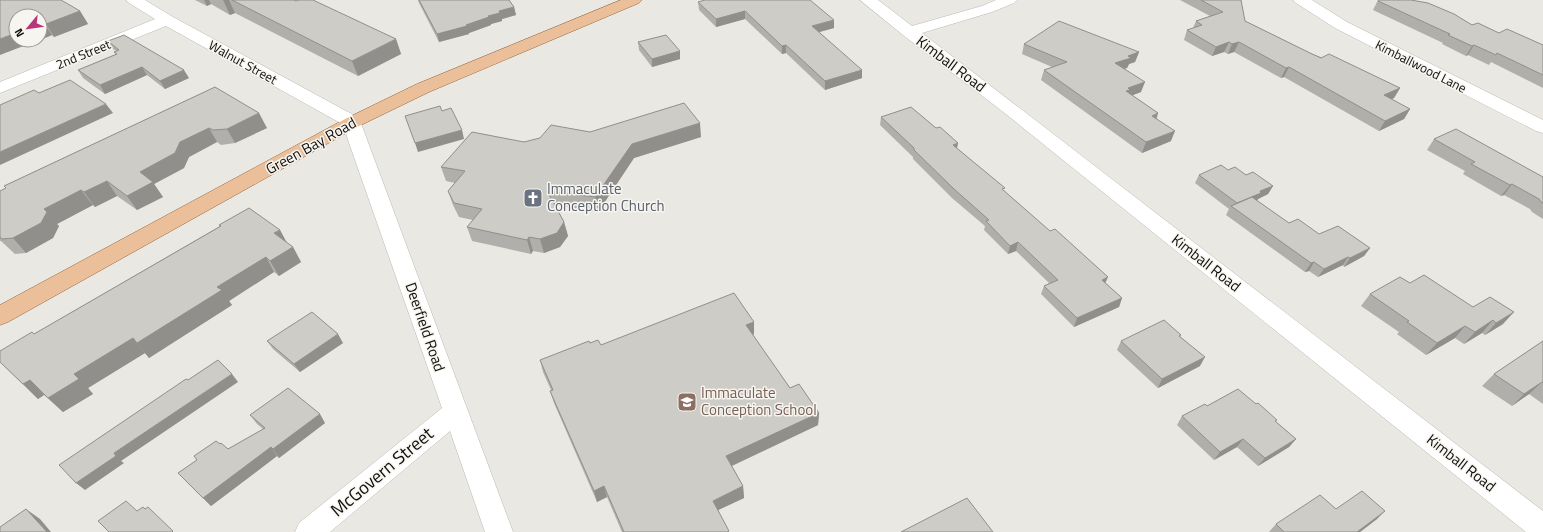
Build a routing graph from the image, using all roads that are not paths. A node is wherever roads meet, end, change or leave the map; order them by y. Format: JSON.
{"nodes":[{"id":1,"x":134,"y":0,"type":"edge"},
{"id":2,"x":634,"y":0,"type":"edge"},
{"id":3,"x":868,"y":0,"type":"edge"},
{"id":4,"x":1009,"y":0,"type":"edge"},
{"id":5,"x":1301,"y":0,"type":"edge"},
{"id":6,"x":166,"y":20,"type":"junction"},
{"id":7,"x":909,"y":32,"type":"junction"},
{"id":8,"x":0,"y":88,"type":"edge"},
{"id":9,"x":353,"y":122,"type":"junction"},
{"id":10,"x":1543,"y":127,"type":"edge"},
{"id":11,"x":0,"y":316,"type":"edge"},
{"id":12,"x":455,"y":412,"type":"junction"},
{"id":13,"x":1543,"y":528,"type":"edge"},
{"id":14,"x":309,"y":532,"type":"edge"},
{"id":15,"x":499,"y":532,"type":"edge"}],
"edges":[{"from":1,"to":6,"type":"street","name":"Walnut Street"},
{"from":2,"to":9,"type":"main road","name":"Green Bay Road"},
{"from":3,"to":7,"type":"street","name":"Kimball Road"},
{"from":4,"to":7,"type":"street"},
{"from":5,"to":10,"type":"street","name":"Kimballwood Lane"},
{"from":6,"to":8,"type":"street","name":"2nd Street"},
{"from":6,"to":9,"type":"street","name":"Walnut Street"},
{"from":7,"to":13,"type":"street","name":"Kimball Road"},
{"from":9,"to":11,"type":"main road","name":"Green Bay Road"},
{"from":9,"to":12,"type":"street","name":"Deerfield Road"},
{"from":12,"to":14,"type":"street","name":"McGovern Street"},
{"from":12,"to":15,"type":"street","name":"Deerfield Road"}]}
